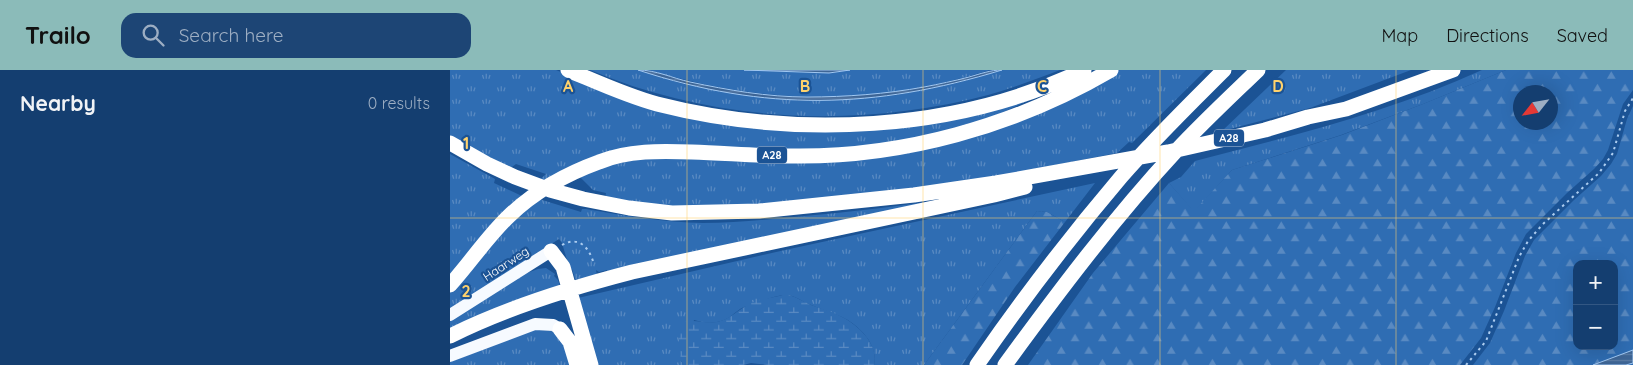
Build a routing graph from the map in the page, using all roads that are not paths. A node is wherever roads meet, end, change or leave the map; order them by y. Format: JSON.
{"nodes":[{"id":1,"x":568,"y":70,"type":"edge"},
{"id":2,"x":1084,"y":70,"type":"edge"},
{"id":3,"x":1111,"y":70,"type":"edge"},
{"id":4,"x":1224,"y":70,"type":"edge"},
{"id":5,"x":1258,"y":70,"type":"edge"},
{"id":6,"x":1453,"y":70,"type":"edge"},
{"id":7,"x":450,"y":143,"type":"edge"},
{"id":8,"x":1110,"y":164,"type":"junction"},
{"id":9,"x":551,"y":251,"type":"joint"},
{"id":10,"x":450,"y":286,"type":"edge"},
{"id":11,"x":450,"y":315,"type":"edge"},
{"id":12,"x":560,"y":329,"type":"joint"},
{"id":13,"x":450,"y":336,"type":"edge"},
{"id":14,"x":450,"y":356,"type":"edge"},
{"id":15,"x":577,"y":365,"type":"edge"},
{"id":16,"x":591,"y":365,"type":"edge"},
{"id":17,"x":977,"y":365,"type":"edge"},
{"id":18,"x":1005,"y":365,"type":"edge"}],
"edges":[{"from":1,"to":2,"type":"highway"},
{"from":3,"to":10,"type":"highway","number":"A28"},
{"from":4,"to":17,"type":"highway"},
{"from":5,"to":18,"type":"highway","number":"A28"},
{"from":6,"to":8,"type":"highway","number":"A28"},
{"from":7,"to":8,"type":"highway","number":"A28"},
{"from":8,"to":13,"type":"highway","number":"A28"},
{"from":9,"to":11,"type":"main road","name":"Haarweg"},
{"from":9,"to":16,"type":"highway"},
{"from":12,"to":14,"type":"main road"},
{"from":12,"to":15,"type":"highway"}]}
